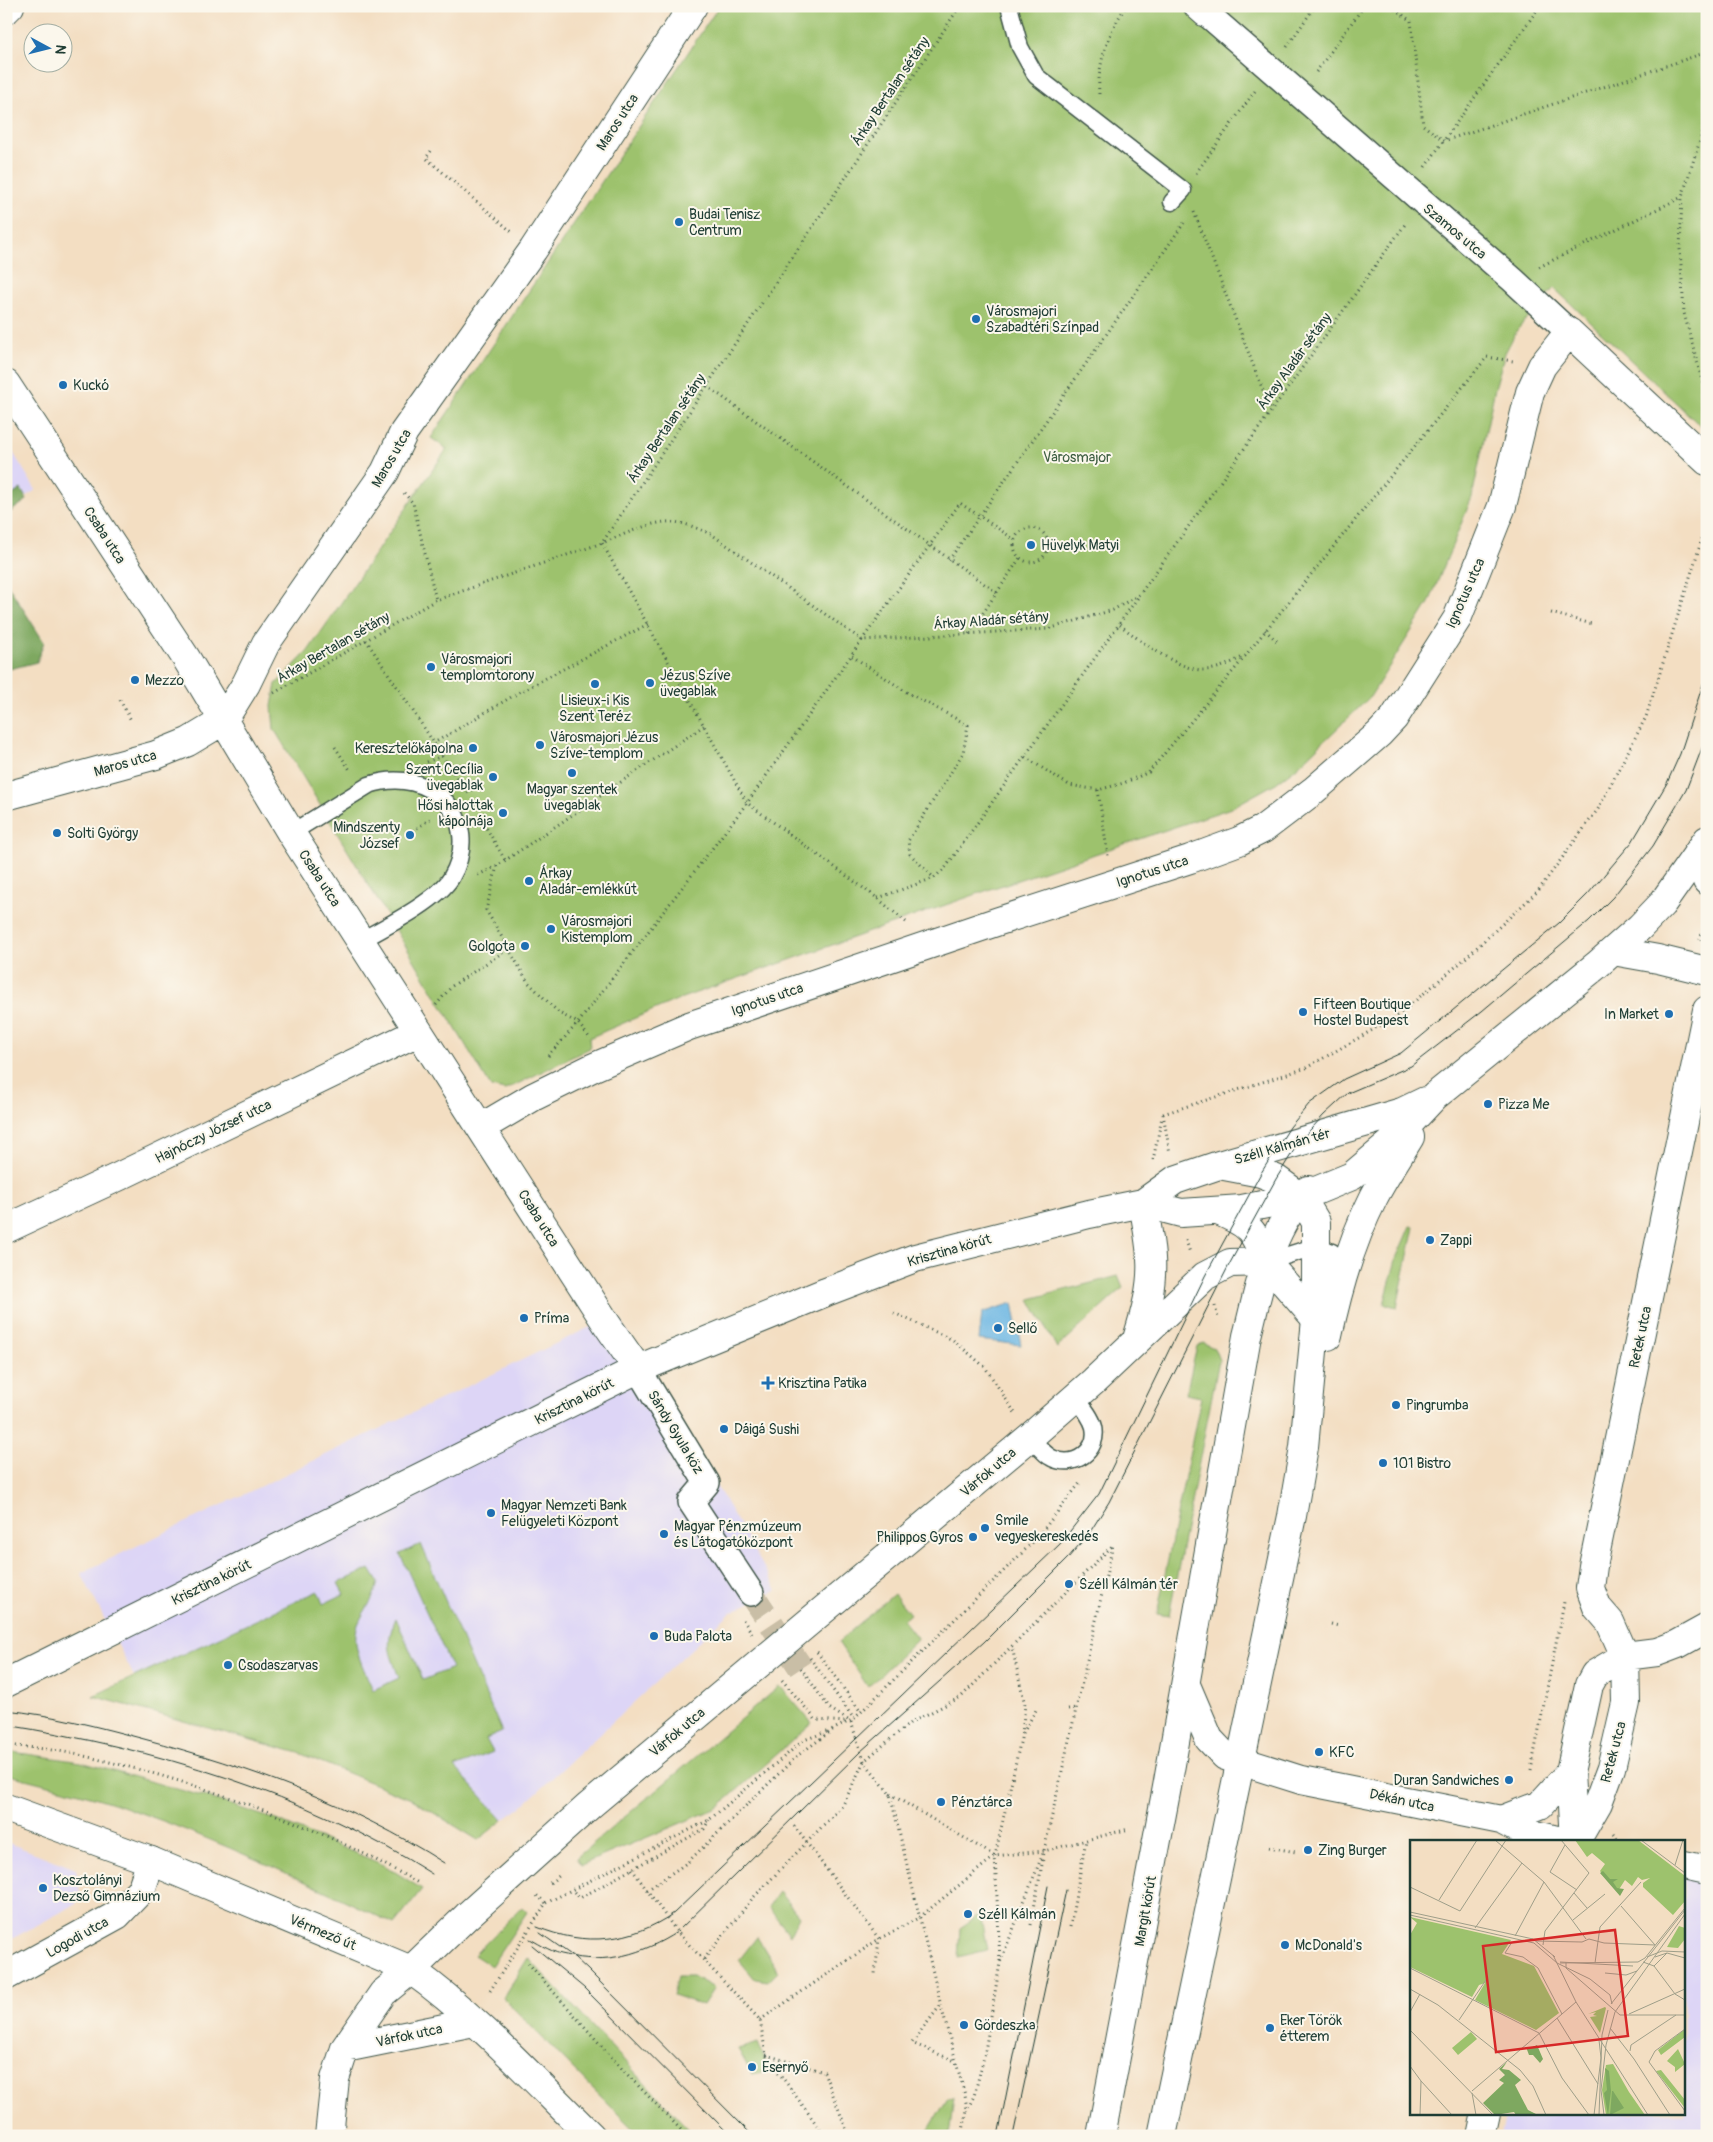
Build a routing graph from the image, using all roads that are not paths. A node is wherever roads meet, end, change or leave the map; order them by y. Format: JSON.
{"nodes":[{"id":1,"x":10,"y":6,"type":"edge"},
{"id":2,"x":693,"y":6,"type":"edge"},
{"id":3,"x":1009,"y":6,"type":"edge"},
{"id":4,"x":6,"y":10,"type":"edge"},
{"id":5,"x":1202,"y":10,"type":"edge"},
{"id":6,"x":1172,"y":202,"type":"dead end"},
{"id":7,"x":1569,"y":332,"type":"junction"},
{"id":8,"x":6,"y":384,"type":"edge"},
{"id":9,"x":1707,"y":461,"type":"edge"},
{"id":10,"x":223,"y":721,"type":"junction"},
{"id":11,"x":6,"y":796,"type":"edge"},
{"id":12,"x":291,"y":833,"type":"junction"},
{"id":13,"x":1702,"y":847,"type":"edge"},
{"id":14,"x":1707,"y":882,"type":"edge"},
{"id":15,"x":360,"y":941,"type":"junction"},
{"id":16,"x":1613,"y":951,"type":"junction"},
{"id":17,"x":1707,"y":971,"type":"edge"},
{"id":18,"x":1707,"y":1010,"type":"edge"},
{"id":19,"x":418,"y":1032,"type":"junction"},
{"id":20,"x":1435,"y":1096,"type":"junction"},
{"id":21,"x":1402,"y":1112,"type":"junction"},
{"id":22,"x":482,"y":1127,"type":"junction"},
{"id":23,"x":1219,"y":1165,"type":"junction"},
{"id":24,"x":1301,"y":1197,"type":"junction"},
{"id":25,"x":1143,"y":1203,"type":"junction"},
{"id":26,"x":1218,"y":1211,"type":"junction"},
{"id":27,"x":6,"y":1229,"type":"edge"},
{"id":28,"x":1317,"y":1246,"type":"junction"},
{"id":29,"x":1266,"y":1262,"type":"junction"},
{"id":30,"x":1340,"y":1282,"type":"junction"},
{"id":31,"x":1316,"y":1319,"type":"junction"},
{"id":32,"x":1137,"y":1340,"type":"junction"},
{"id":33,"x":638,"y":1369,"type":"junction"},
{"id":34,"x":1075,"y":1397,"type":"junction"},
{"id":35,"x":1030,"y":1437,"type":"junction"},
{"id":36,"x":1304,"y":1447,"type":"junction"},
{"id":37,"x":744,"y":1602,"type":"tunnel mouth"},
{"id":38,"x":1707,"y":1628,"type":"edge"},
{"id":39,"x":1625,"y":1656,"type":"junction"},
{"id":40,"x":19,"y":1671,"type":"edge"},
{"id":41,"x":6,"y":1683,"type":"edge"},
{"id":42,"x":1186,"y":1685,"type":"junction"},
{"id":43,"x":1241,"y":1761,"type":"junction"},
{"id":44,"x":1570,"y":1772,"type":"junction"},
{"id":45,"x":6,"y":1808,"type":"edge"},
{"id":46,"x":1501,"y":1820,"type":"junction"},
{"id":47,"x":1558,"y":1840,"type":"edge"},
{"id":48,"x":1575,"y":1840,"type":"edge"},
{"id":49,"x":1576,"y":1840,"type":"edge"},
{"id":50,"x":151,"y":1862,"type":"junction"},
{"id":51,"x":1686,"y":1866,"type":"edge"},
{"id":52,"x":1707,"y":1870,"type":"edge"},
{"id":53,"x":411,"y":1970,"type":"junction"},
{"id":54,"x":6,"y":1976,"type":"edge"},
{"id":55,"x":474,"y":2022,"type":"junction"},
{"id":56,"x":345,"y":2048,"type":"junction"},
{"id":57,"x":1486,"y":2114,"type":"edge"},
{"id":58,"x":328,"y":2136,"type":"edge"},
{"id":59,"x":591,"y":2136,"type":"edge"},
{"id":60,"x":1101,"y":2136,"type":"edge"},
{"id":61,"x":1162,"y":2136,"type":"edge"},
{"id":62,"x":1481,"y":2136,"type":"edge"}],
"edges":[{"from":1,"to":4,"type":"street"},
{"from":2,"to":10,"type":"street","name":"Maros utca"},
{"from":3,"to":6,"type":"lane"},
{"from":5,"to":7,"type":"street","name":"Szamos utca"},
{"from":7,"to":9,"type":"street","name":"Szamos utca"},
{"from":7,"to":22,"type":"street","name":"Ignotus utca"},
{"from":8,"to":10,"type":"street","name":"Csaba utca"},
{"from":10,"to":11,"type":"street","name":"Maros utca"},
{"from":10,"to":12,"type":"street","name":"Csaba utca"},
{"from":12,"to":15,"type":"street","name":"Csaba utca"},
{"from":12,"to":15,"type":"lane"},
{"from":13,"to":14,"type":"street"},
{"from":13,"to":16,"type":"street","name":"Széll Kálmán tér"},
{"from":15,"to":19,"type":"street","name":"Csaba utca"},
{"from":16,"to":17,"type":"street"},
{"from":16,"to":20,"type":"street","name":"Széll Kálmán tér"},
{"from":18,"to":39,"type":"street","name":"Retek utca"},
{"from":19,"to":22,"type":"street","name":"Csaba utca"},
{"from":19,"to":27,"type":"street","name":"Hajnóczy József utca"},
{"from":20,"to":21,"type":"street","name":"Széll Kálmán tér"},
{"from":20,"to":24,"type":"street","name":"Széll Kálmán tér"},
{"from":20,"to":30,"type":"street"},
{"from":21,"to":23,"type":"street","name":"Széll Kálmán tér"},
{"from":21,"to":24,"type":"street","name":"Széll Kálmán tér"},
{"from":22,"to":33,"type":"street","name":"Csaba utca"},
{"from":23,"to":24,"type":"street","name":"Széll Kálmán tér"},
{"from":23,"to":25,"type":"street","name":"Krisztina körút"},
{"from":24,"to":26,"type":"street","name":"Széll Kálmán tér"},
{"from":24,"to":28,"type":"street","name":"Széll Kálmán tér"},
{"from":24,"to":29,"type":"street","name":"Széll Kálmán tér"},
{"from":25,"to":26,"type":"street","name":"Krisztina körút"},
{"from":25,"to":32,"type":"street"},
{"from":25,"to":33,"type":"street","name":"Krisztina körút"},
{"from":26,"to":29,"type":"street"},
{"from":28,"to":29,"type":"lane"},
{"from":28,"to":30,"type":"lane"},
{"from":28,"to":31,"type":"street","name":"Széll Kálmán tér"},
{"from":29,"to":31,"type":"street"},
{"from":29,"to":32,"type":"street","name":"Várfok utca"},
{"from":29,"to":42,"type":"street","name":"Széll Kálmán tér"},
{"from":30,"to":36,"type":"street"},
{"from":31,"to":36,"type":"street","name":"Széll Kálmán tér"},
{"from":32,"to":34,"type":"street","name":"Várfok utca"},
{"from":33,"to":37,"type":"street","name":"Sándy Gyula köz"},
{"from":33,"to":40,"type":"street","name":"Krisztina körút"},
{"from":34,"to":35,"type":"street","name":"Várfok utca"},
{"from":34,"to":35,"type":"lane"},
{"from":35,"to":53,"type":"street","name":"Várfok utca"},
{"from":36,"to":43,"type":"street","name":"Széll Kálmán tér"},
{"from":38,"to":39,"type":"street"},
{"from":39,"to":44,"type":"street","name":"Retek utca"},
{"from":39,"to":49,"type":"street","name":"Retek utca"},
{"from":40,"to":41,"type":"street","name":"Krisztina körút"},
{"from":42,"to":43,"type":"street"},
{"from":42,"to":60,"type":"street","name":"Margit körút"},
{"from":43,"to":46,"type":"street","name":"Dékán utca"},
{"from":43,"to":61,"type":"street"},
{"from":44,"to":46,"type":"street","name":"Retek utca"},
{"from":44,"to":48,"type":"street","name":"Retek utca"},
{"from":45,"to":50,"type":"street","name":"Vérmező út"},
{"from":46,"to":47,"type":"street","name":"Dékán utca"},
{"from":50,"to":53,"type":"street","name":"Vérmező út"},
{"from":50,"to":54,"type":"street","name":"Logodi utca"},
{"from":51,"to":52,"type":"street"},
{"from":53,"to":55,"type":"street","name":"Vérmező út"},
{"from":53,"to":56,"type":"street","name":"Várfok utca"},
{"from":55,"to":56,"type":"street","name":"Várfok utca"},
{"from":55,"to":59,"type":"street","name":"Vérmező út"},
{"from":56,"to":58,"type":"street","name":"Várfok utca"},
{"from":57,"to":62,"type":"street"}]}
